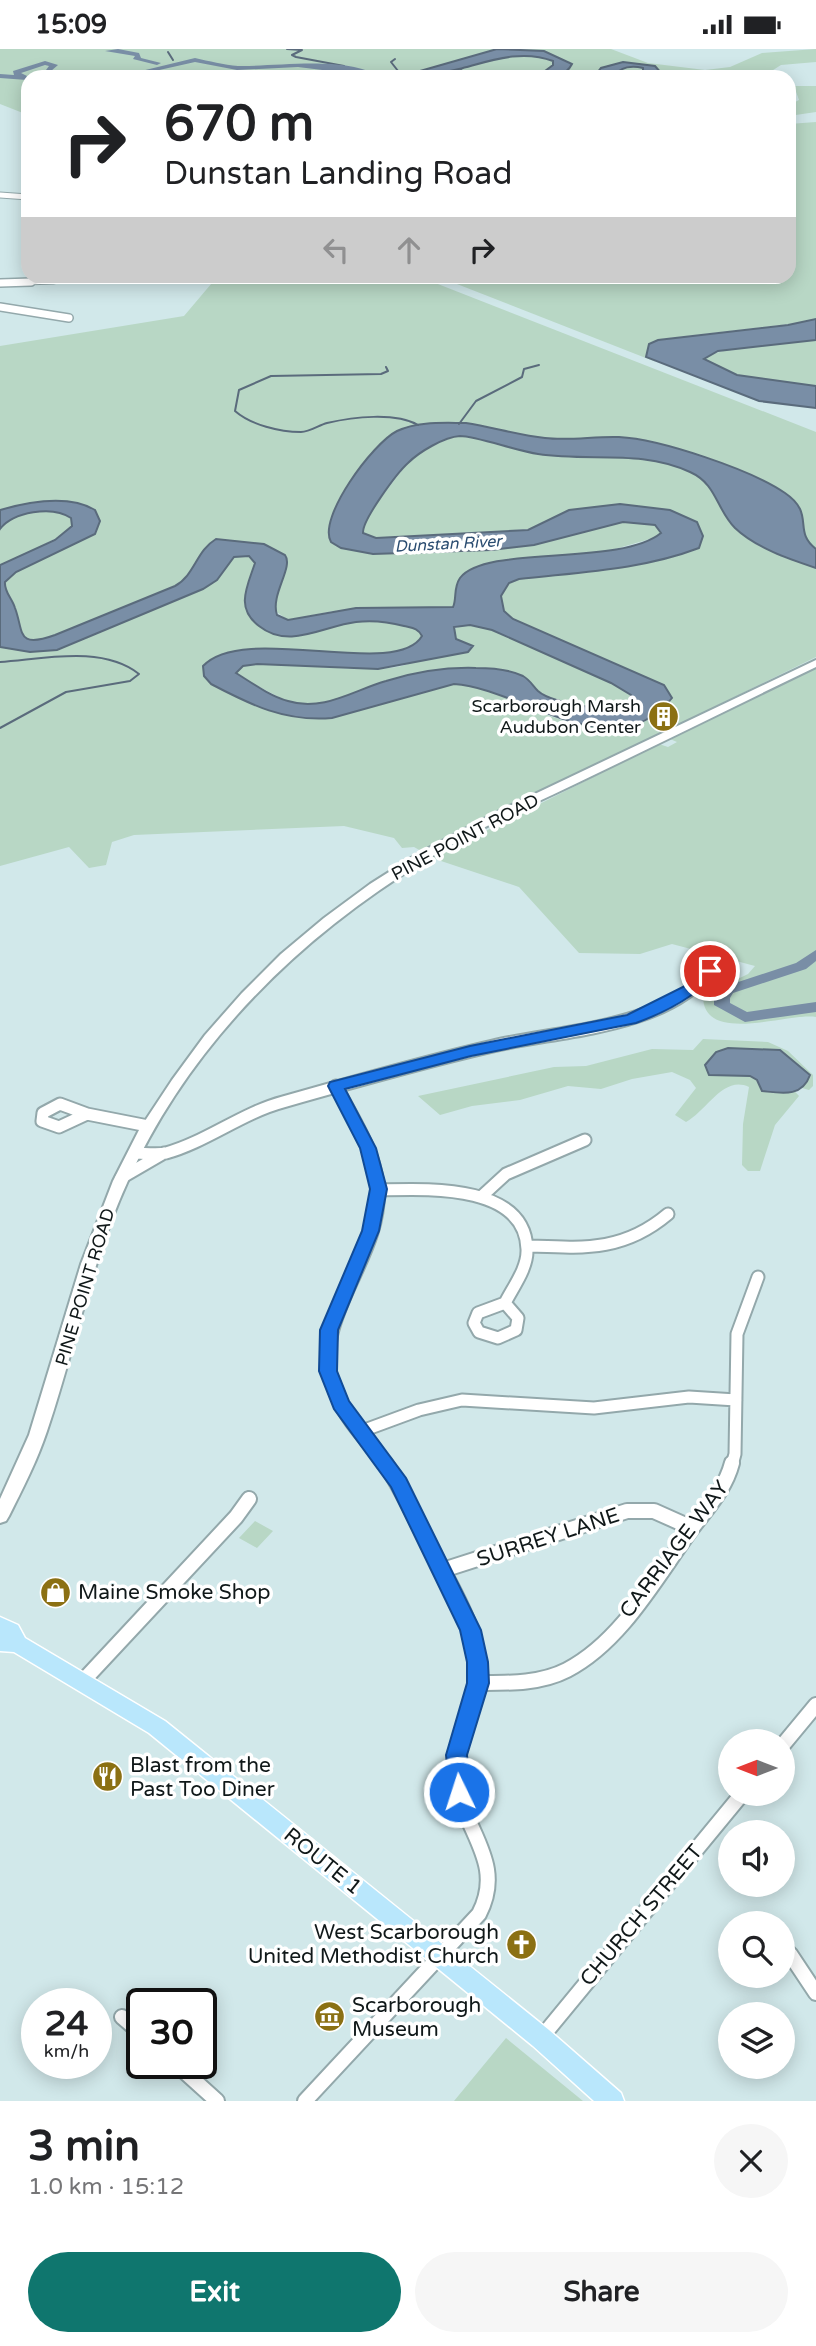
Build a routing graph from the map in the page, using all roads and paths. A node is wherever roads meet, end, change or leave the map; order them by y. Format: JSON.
{"nodes":[{"id":1,"x":0,"y":195,"type":"edge"},
{"id":2,"x":21,"y":196,"type":"edge"},
{"id":3,"x":21,"y":282,"type":"edge"},
{"id":4,"x":0,"y":283,"type":"edge"},
{"id":5,"x":0,"y":307,"type":"edge"},
{"id":6,"x":69,"y":318,"type":"dead end"},
{"id":7,"x":816,"y":663,"type":"edge"},
{"id":8,"x":710,"y":971,"type":"dead end"},
{"id":9,"x":336,"y":1086,"type":"junction"},
{"id":10,"x":87,"y":1114,"type":"dead end"},
{"id":11,"x":148,"y":1126,"type":"junction"},
{"id":12,"x":585,"y":1140,"type":"dead end"},
{"id":13,"x":134,"y":1153,"type":"junction"},
{"id":14,"x":164,"y":1153,"type":"junction"},
{"id":15,"x":121,"y":1178,"type":"junction"},
{"id":16,"x":379,"y":1189,"type":"junction"},
{"id":17,"x":482,"y":1196,"type":"junction"},
{"id":18,"x":668,"y":1214,"type":"dead end"},
{"id":19,"x":654,"y":1226,"type":"junction"},
{"id":20,"x":668,"y":1233,"type":"dead end"},
{"id":21,"x":528,"y":1245,"type":"junction"},
{"id":22,"x":758,"y":1277,"type":"dead end"},
{"id":23,"x":505,"y":1303,"type":"dead end"},
{"id":24,"x":736,"y":1400,"type":"junction"},
{"id":25,"x":362,"y":1431,"type":"junction"},
{"id":26,"x":248,"y":1499,"type":"dead end"},
{"id":27,"x":0,"y":1516,"type":"edge"},
{"id":28,"x":692,"y":1528,"type":"junction"},
{"id":29,"x":443,"y":1570,"type":"junction"},
{"id":30,"x":0,"y":1625,"type":"edge"},
{"id":31,"x":9,"y":1644,"type":"edge"},
{"id":32,"x":83,"y":1681,"type":"junction"},
{"id":33,"x":478,"y":1683,"type":"junction"},
{"id":34,"x":816,"y":1705,"type":"edge"},
{"id":35,"x":795,"y":1730,"type":"edge"},
{"id":36,"x":732,"y":1806,"type":"edge"},
{"id":37,"x":439,"y":1957,"type":"junction"},
{"id":38,"x":795,"y":1958,"type":"edge"},
{"id":39,"x":810,"y":1972,"type":"edge"},
{"id":40,"x":816,"y":1993,"type":"edge"},
{"id":41,"x":122,"y":2017,"type":"dead end"},
{"id":42,"x":126,"y":2020,"type":"edge"},
{"id":43,"x":541,"y":2038,"type":"junction"},
{"id":44,"x":193,"y":2079,"type":"edge"},
{"id":45,"x":217,"y":2101,"type":"edge"},
{"id":46,"x":305,"y":2101,"type":"edge"},
{"id":47,"x":612,"y":2101,"type":"edge"}],
"edges":[{"from":1,"to":2,"type":"street"},
{"from":3,"to":4,"type":"street"},
{"from":5,"to":6,"type":"street"},
{"from":7,"to":11,"type":"main road","name":"PINE POINT ROAD"},
{"from":8,"to":9,"type":"street"},
{"from":9,"to":14,"type":"street"},
{"from":9,"to":16,"type":"street"},
{"from":10,"to":11,"type":"street"},
{"from":11,"to":13,"type":"main road","name":"PINE POINT ROAD"},
{"from":12,"to":17,"type":"street"},
{"from":13,"to":14,"type":"street"},
{"from":13,"to":15,"type":"main road","name":"PINE POINT ROAD"},
{"from":14,"to":15,"type":"street"},
{"from":15,"to":27,"type":"main road","name":"PINE POINT ROAD"},
{"from":16,"to":17,"type":"street"},
{"from":16,"to":25,"type":"street"},
{"from":17,"to":21,"type":"street"},
{"from":18,"to":19,"type":"street"},
{"from":19,"to":20,"type":"street"},
{"from":19,"to":21,"type":"street"},
{"from":21,"to":23,"type":"street"},
{"from":22,"to":24,"type":"street","name":"CARRIAGE WAY"},
{"from":24,"to":25,"type":"street"},
{"from":24,"to":28,"type":"street","name":"CARRIAGE WAY"},
{"from":25,"to":29,"type":"street"},
{"from":26,"to":32,"type":"street"},
{"from":28,"to":29,"type":"street","name":"SURREY LANE"},
{"from":28,"to":33,"type":"street","name":"CARRIAGE WAY"},
{"from":29,"to":33,"type":"street"},
{"from":30,"to":31,"type":"main road","name":"ROUTE 1"},
{"from":31,"to":32,"type":"main road","name":"ROUTE 1"},
{"from":32,"to":37,"type":"main road","name":"ROUTE 1"},
{"from":33,"to":37,"type":"street"},
{"from":34,"to":35,"type":"street"},
{"from":36,"to":43,"type":"street","name":"CHURCH STREET"},
{"from":37,"to":43,"type":"main road","name":"ROUTE 1"},
{"from":37,"to":46,"type":"street"},
{"from":38,"to":39,"type":"street"},
{"from":39,"to":40,"type":"street"},
{"from":41,"to":42,"type":"street"},
{"from":43,"to":47,"type":"main road","name":"ROUTE 1"},
{"from":44,"to":45,"type":"street"}]}
